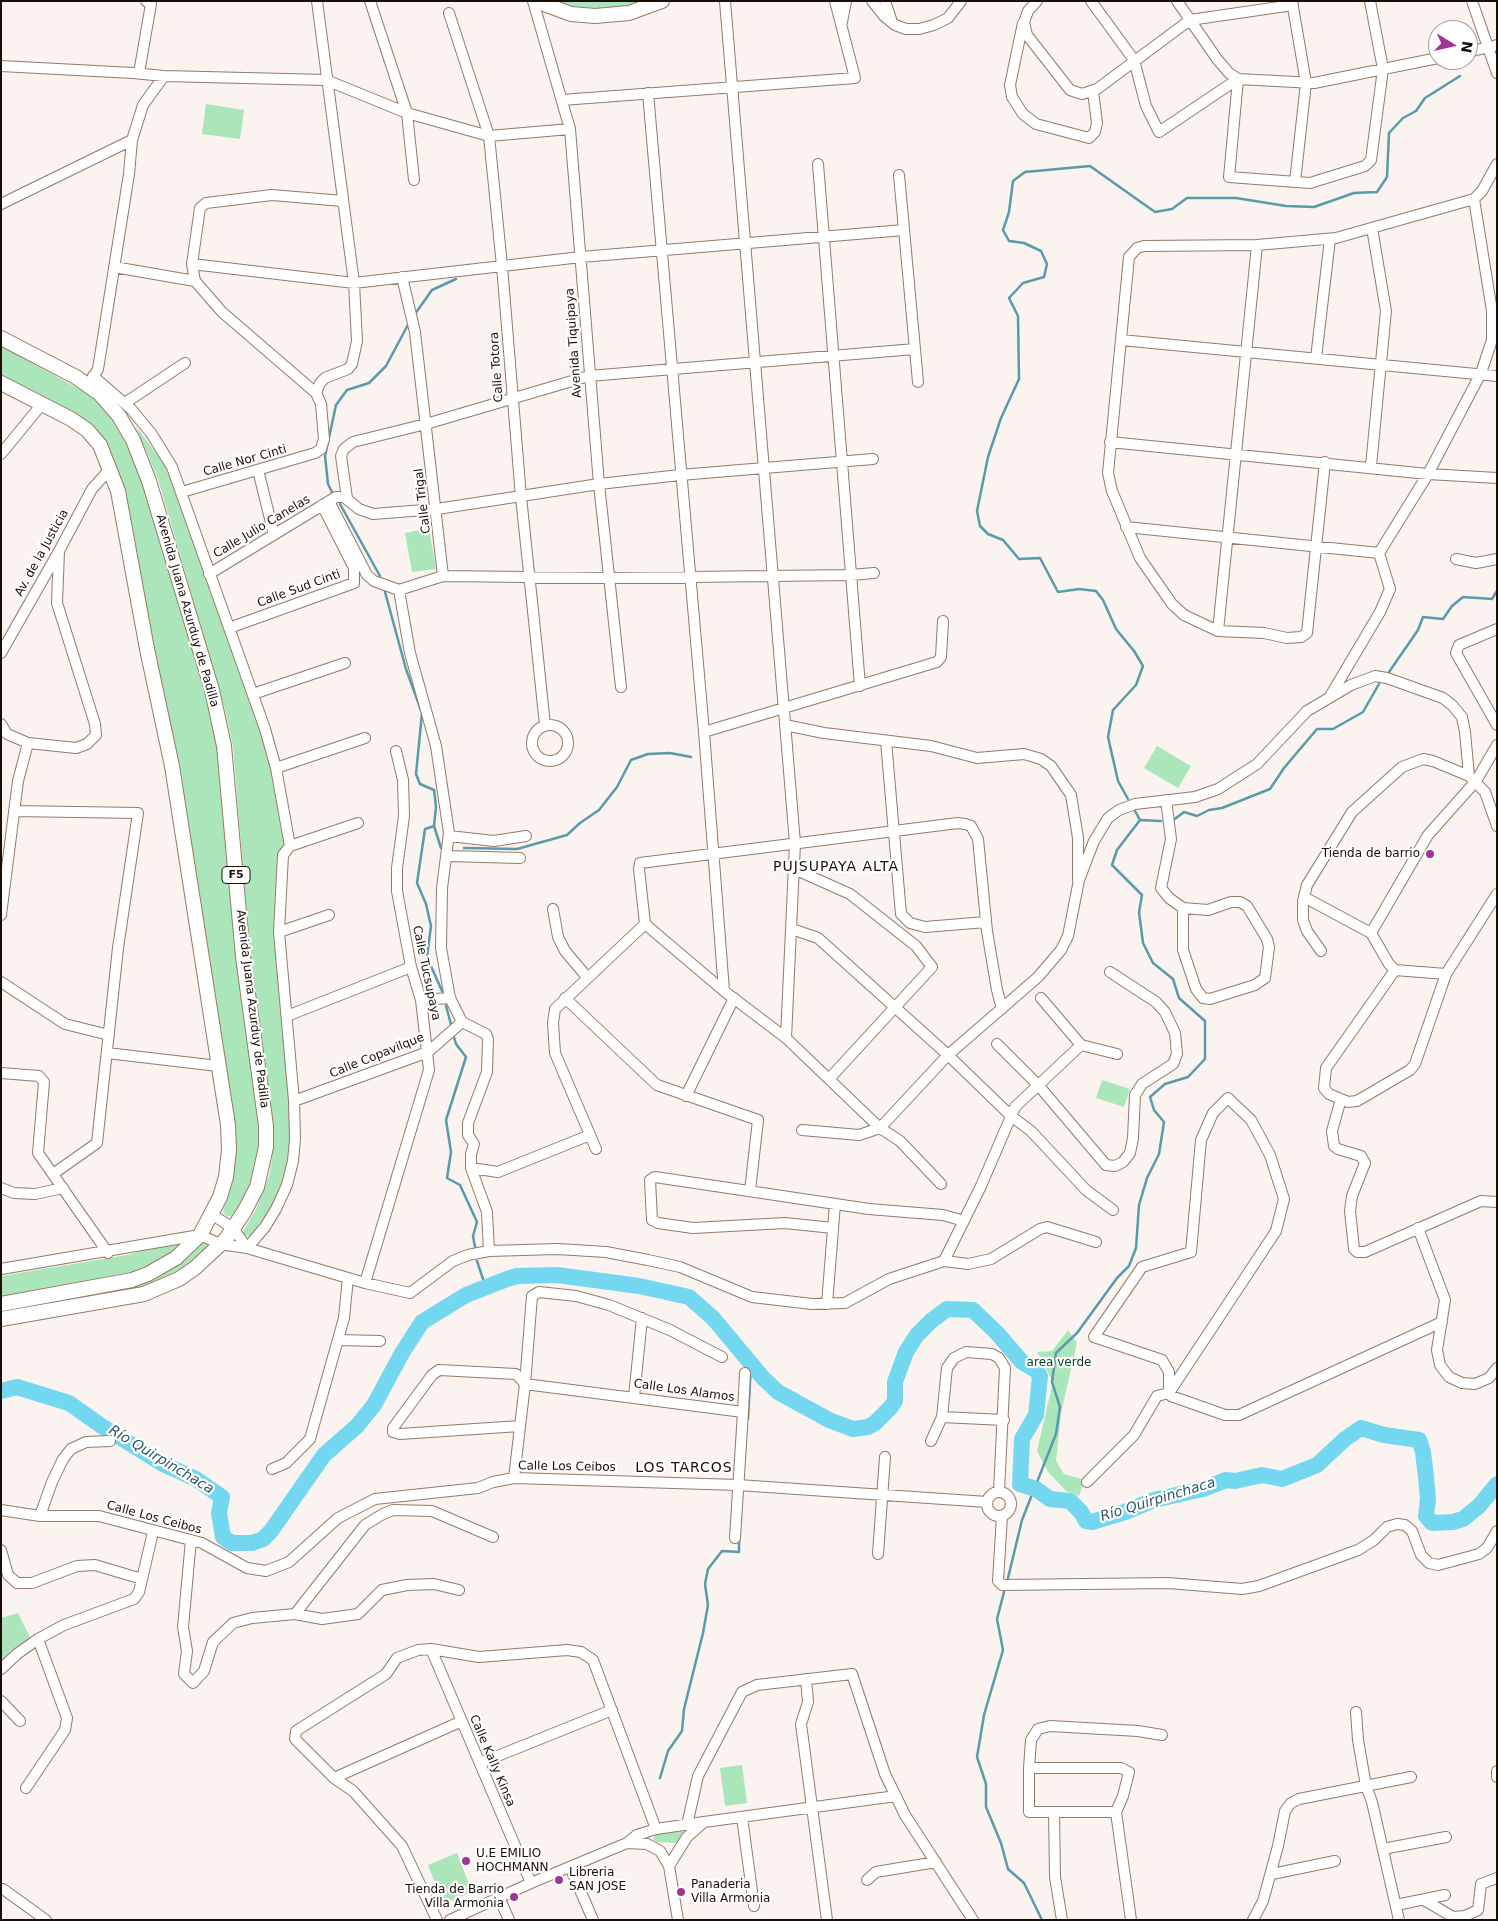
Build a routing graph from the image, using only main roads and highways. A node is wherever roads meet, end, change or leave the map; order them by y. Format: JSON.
{"nodes":[{"id":1,"x":534,"y":1,"type":"edge"},
{"id":2,"x":662,"y":1,"type":"edge"},
{"id":3,"x":1,"y":338,"type":"edge"},
{"id":4,"x":1,"y":383,"type":"edge"},
{"id":5,"x":1,"y":1304,"type":"edge"},
{"id":6,"x":1,"y":1319,"type":"edge"}],
"edges":[{"from":1,"to":2,"type":"highway"},
{"from":3,"to":6,"type":"highway","name":"Avenida Juana Azurduy de Padilla","number":"F5"},
{"from":4,"to":5,"type":"highway"}]}
